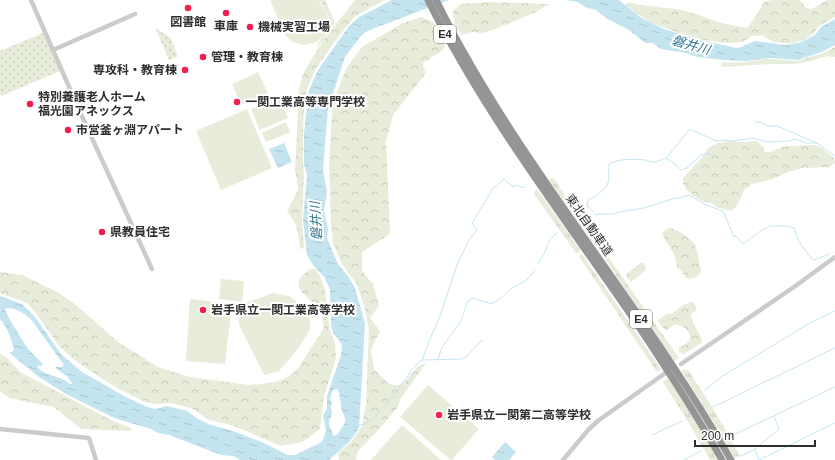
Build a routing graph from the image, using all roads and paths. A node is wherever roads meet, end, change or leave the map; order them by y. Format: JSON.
{"nodes":[{"id":1,"x":31,"y":0,"type":"edge"},
{"id":2,"x":428,"y":0,"type":"edge"},
{"id":3,"x":436,"y":0,"type":"edge"},
{"id":4,"x":135,"y":14,"type":"dead end"},
{"id":5,"x":53,"y":50,"type":"junction"},
{"id":6,"x":543,"y":184,"type":"junction"},
{"id":7,"x":835,"y":257,"type":"edge"},
{"id":8,"x":152,"y":270,"type":"dead end"},
{"id":9,"x":681,"y":364,"type":"dead end"},
{"id":10,"x":664,"y":374,"type":"dead end"},
{"id":11,"x":0,"y":429,"type":"edge"},
{"id":12,"x":96,"y":460,"type":"edge"},
{"id":13,"x":563,"y":460,"type":"edge"},
{"id":14,"x":722,"y":460,"type":"edge"},
{"id":15,"x":730,"y":460,"type":"edge"}],
"edges":[{"from":1,"to":5,"type":"street"},
{"from":2,"to":6,"type":"highway","name":"東北自動車道","number":"E4"},
{"from":3,"to":6,"type":"highway","name":"東北自動車道","number":"E4"},
{"from":4,"to":5,"type":"street"},
{"from":5,"to":8,"type":"street"},
{"from":6,"to":14,"type":"highway","name":"東北自動車道","number":"E4"},
{"from":6,"to":15,"type":"highway","name":"東北自動車道","number":"E4"},
{"from":7,"to":9,"type":"street"},
{"from":10,"to":13,"type":"street"},
{"from":11,"to":12,"type":"street"}]}
